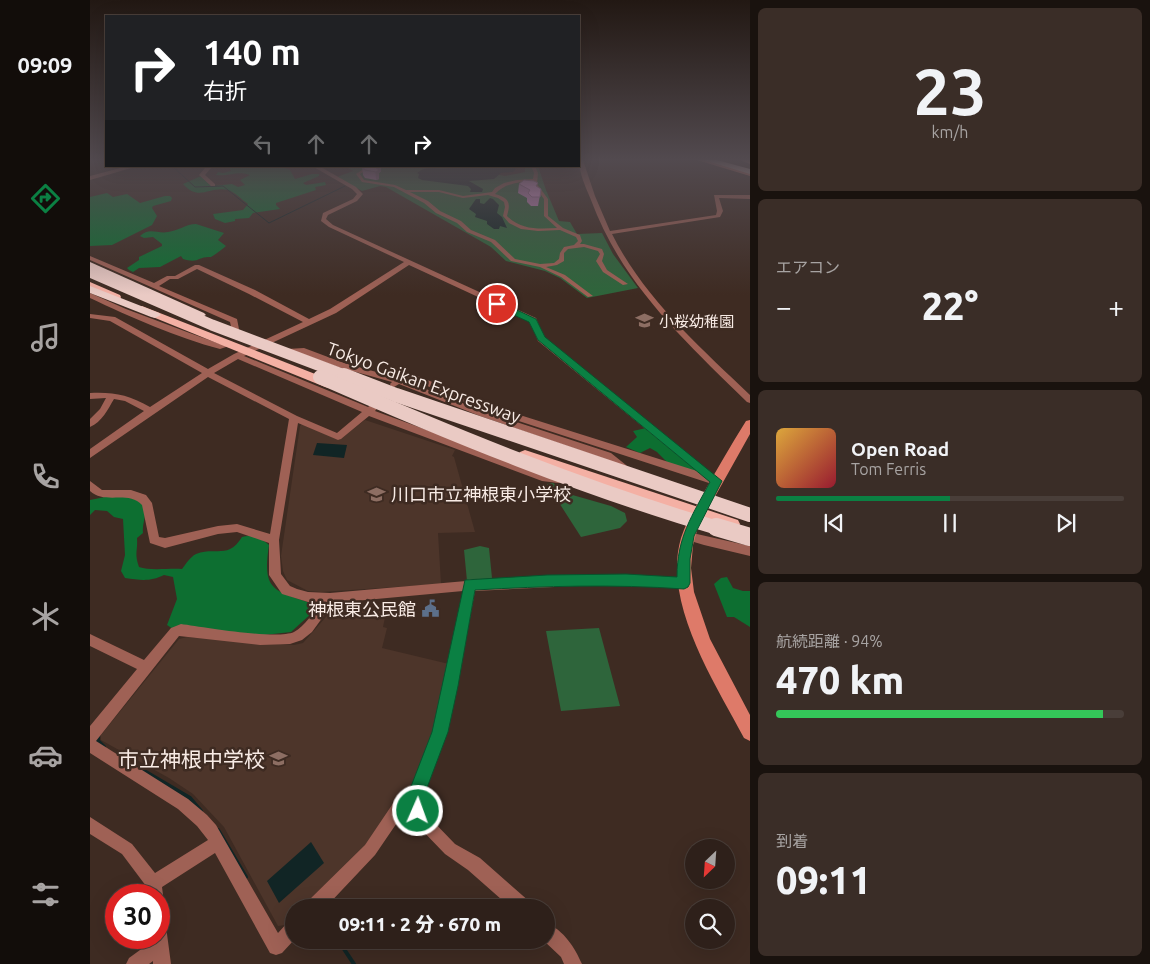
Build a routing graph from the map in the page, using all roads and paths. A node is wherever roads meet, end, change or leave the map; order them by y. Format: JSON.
{"nodes":[{"id":1,"x":344,"y":205,"type":"edge"},
{"id":2,"x":430,"y":205,"type":"edge"},
{"id":3,"x":508,"y":205,"type":"edge"},
{"id":4,"x":546,"y":205,"type":"edge"},
{"id":5,"x":595,"y":205,"type":"edge"},
{"id":6,"x":718,"y":205,"type":"edge"},
{"id":7,"x":561,"y":229,"type":"junction"},
{"id":8,"x":608,"y":233,"type":"junction"},
{"id":9,"x":576,"y":246,"type":"junction"},
{"id":10,"x":90,"y":252,"type":"edge"},
{"id":11,"x":90,"y":258,"type":"edge"},
{"id":12,"x":409,"y":262,"type":"junction"},
{"id":13,"x":90,"y":266,"type":"edge"},
{"id":14,"x":540,"y":266,"type":"junction"},
{"id":15,"x":116,"y":270,"type":"junction"},
{"id":16,"x":90,"y":272,"type":"edge"},
{"id":17,"x":90,"y":281,"type":"edge"},
{"id":18,"x":625,"y":284,"type":"dead end"},
{"id":19,"x":154,"y":286,"type":"junction"},
{"id":20,"x":90,"y":287,"type":"edge"},
{"id":21,"x":90,"y":295,"type":"edge"},
{"id":22,"x":590,"y":296,"type":"dead end"},
{"id":23,"x":123,"y":311,"type":"junction"},
{"id":24,"x":90,"y":316,"type":"edge"},
{"id":25,"x":112,"y":318,"type":"junction"},
{"id":26,"x":308,"y":322,"type":"junction"},
{"id":27,"x":235,"y":329,"type":"junction"},
{"id":28,"x":266,"y":342,"type":"junction"},
{"id":29,"x":228,"y":345,"type":"junction"},
{"id":30,"x":290,"y":351,"type":"junction"},
{"id":31,"x":241,"y":354,"type":"junction"},
{"id":32,"x":208,"y":373,"type":"junction"},
{"id":33,"x":320,"y":377,"type":"junction"},
{"id":34,"x":394,"y":383,"type":"junction"},
{"id":35,"x":112,"y":395,"type":"junction"},
{"id":36,"x":90,"y":396,"type":"edge"},
{"id":37,"x":750,"y":400,"type":"edge"},
{"id":38,"x":372,"y":410,"type":"junction"},
{"id":39,"x":150,"y":411,"type":"junction"},
{"id":40,"x":294,"y":418,"type":"junction"},
{"id":41,"x":90,"y":424,"type":"edge"},
{"id":42,"x":750,"y":424,"type":"edge"},
{"id":43,"x":106,"y":441,"type":"junction"},
{"id":44,"x":90,"y":447,"type":"edge"},
{"id":45,"x":90,"y":454,"type":"edge"},
{"id":46,"x":623,"y":468,"type":"junction"},
{"id":47,"x":716,"y":481,"type":"junction"},
{"id":48,"x":90,"y":485,"type":"edge"},
{"id":49,"x":616,"y":486,"type":"junction"},
{"id":50,"x":666,"y":488,"type":"junction"},
{"id":51,"x":708,"y":495,"type":"junction"},
{"id":52,"x":750,"y":510,"type":"edge"},
{"id":53,"x":750,"y":515,"type":"edge"},
{"id":54,"x":693,"y":516,"type":"junction"},
{"id":55,"x":750,"y":524,"type":"edge"},
{"id":56,"x":750,"y":530,"type":"edge"},
{"id":57,"x":688,"y":536,"type":"junction"},
{"id":58,"x":750,"y":537,"type":"edge"},
{"id":59,"x":274,"y":540,"type":"junction"},
{"id":60,"x":750,"y":542,"type":"edge"},
{"id":61,"x":750,"y":551,"type":"edge"},
{"id":62,"x":684,"y":583,"type":"junction"},
{"id":63,"x":470,"y":584,"type":"junction"},
{"id":64,"x":330,"y":598,"type":"junction"},
{"id":65,"x":90,"y":640,"type":"edge"},
{"id":66,"x":147,"y":668,"type":"junction"},
{"id":67,"x":750,"y":732,"type":"edge"},
{"id":68,"x":90,"y":737,"type":"edge"},
{"id":69,"x":90,"y":745,"type":"edge"},
{"id":70,"x":413,"y":802,"type":"junction"},
{"id":71,"x":90,"y":825,"type":"edge"},
{"id":72,"x":218,"y":842,"type":"junction"},
{"id":73,"x":151,"y":884,"type":"edge"},
{"id":74,"x":161,"y":884,"type":"edge"},
{"id":75,"x":322,"y":899,"type":"edge"},
{"id":76,"x":514,"y":899,"type":"edge"},
{"id":77,"x":285,"y":937,"type":"edge"},
{"id":78,"x":555,"y":940,"type":"edge"},
{"id":79,"x":150,"y":949,"type":"edge"},
{"id":80,"x":160,"y":949,"type":"edge"},
{"id":81,"x":135,"y":964,"type":"edge"},
{"id":82,"x":162,"y":964,"type":"edge"},
{"id":83,"x":573,"y":964,"type":"edge"}],
"edges":[{"from":1,"to":12,"type":"street"},
{"from":2,"to":14,"type":"street"},
{"from":3,"to":7,"type":"street"},
{"from":4,"to":7,"type":"street"},
{"from":5,"to":8,"type":"street"},
{"from":6,"to":8,"type":"street"},
{"from":7,"to":9,"type":"street"},
{"from":8,"to":37,"type":"street"},
{"from":9,"to":14,"type":"street"},
{"from":9,"to":18,"type":"street"},
{"from":10,"to":15,"type":"street"},
{"from":11,"to":15,"type":"street"},
{"from":12,"to":26,"type":"street"},
{"from":12,"to":47,"type":"street"},
{"from":13,"to":27,"type":"highway"},
{"from":14,"to":22,"type":"street"},
{"from":15,"to":19,"type":"street"},
{"from":16,"to":50,"type":"highway","name":"Tokyo Gaikan Expressway","bridge":true},
{"from":17,"to":33,"type":"highway","name":"Tokyo Gaikan Expressway"},
{"from":19,"to":26,"type":"street"},
{"from":19,"to":27,"type":"street"},
{"from":20,"to":29,"type":"highway"},
{"from":21,"to":23,"type":"street"},
{"from":23,"to":25,"type":"street"},
{"from":23,"to":29,"type":"street"},
{"from":24,"to":25,"type":"street"},
{"from":25,"to":32,"type":"street"},
{"from":26,"to":28,"type":"street"},
{"from":27,"to":28,"type":"highway"},
{"from":28,"to":30,"type":"highway"},
{"from":28,"to":31,"type":"street"},
{"from":29,"to":31,"type":"highway"},
{"from":30,"to":34,"type":"street"},
{"from":30,"to":46,"type":"highway"},
{"from":31,"to":32,"type":"street"},
{"from":31,"to":38,"type":"street"},
{"from":31,"to":49,"type":"highway"},
{"from":32,"to":39,"type":"street"},
{"from":32,"to":40,"type":"street"},
{"from":33,"to":54,"type":"highway","bridge":true},
{"from":33,"to":55,"type":"highway","name":"Tokyo Gaikan Expressway","bridge":true},
{"from":34,"to":46,"type":"street"},
{"from":34,"to":47,"type":"street"},
{"from":35,"to":36,"type":"street"},
{"from":35,"to":39,"type":"street"},
{"from":35,"to":41,"type":"street"},
{"from":38,"to":40,"type":"street"},
{"from":38,"to":49,"type":"street"},
{"from":39,"to":43,"type":"street"},
{"from":40,"to":59,"type":"street"},
{"from":42,"to":47,"type":"main road"},
{"from":43,"to":44,"type":"street"},
{"from":43,"to":45,"type":"street"},
{"from":46,"to":51,"type":"highway"},
{"from":47,"to":51,"type":"main road"},
{"from":48,"to":59,"type":"street"},
{"from":49,"to":54,"type":"highway"},
{"from":50,"to":52,"type":"highway","bridge":true},
{"from":50,"to":53,"type":"highway","name":"Tokyo Gaikan Expressway","bridge":true},
{"from":51,"to":52,"type":"highway"},
{"from":51,"to":54,"type":"main road"},
{"from":54,"to":56,"type":"highway"},
{"from":54,"to":57,"type":"main road"},
{"from":54,"to":58,"type":"highway","bridge":true},
{"from":54,"to":60,"type":"highway","bridge":true},
{"from":57,"to":61,"type":"street"},
{"from":57,"to":62,"type":"main road"},
{"from":59,"to":64,"type":"street"},
{"from":62,"to":63,"type":"street"},
{"from":62,"to":67,"type":"main road"},
{"from":63,"to":64,"type":"street"},
{"from":63,"to":70,"type":"street"},
{"from":64,"to":66,"type":"street"},
{"from":65,"to":66,"type":"street"},
{"from":66,"to":68,"type":"street"},
{"from":69,"to":72,"type":"street"},
{"from":70,"to":75,"type":"street"},
{"from":70,"to":76,"type":"street"},
{"from":71,"to":73,"type":"street"},
{"from":72,"to":74,"type":"street"},
{"from":72,"to":77,"type":"street"},
{"from":78,"to":83,"type":"street"},
{"from":79,"to":81,"type":"street"},
{"from":80,"to":82,"type":"street"}]}
